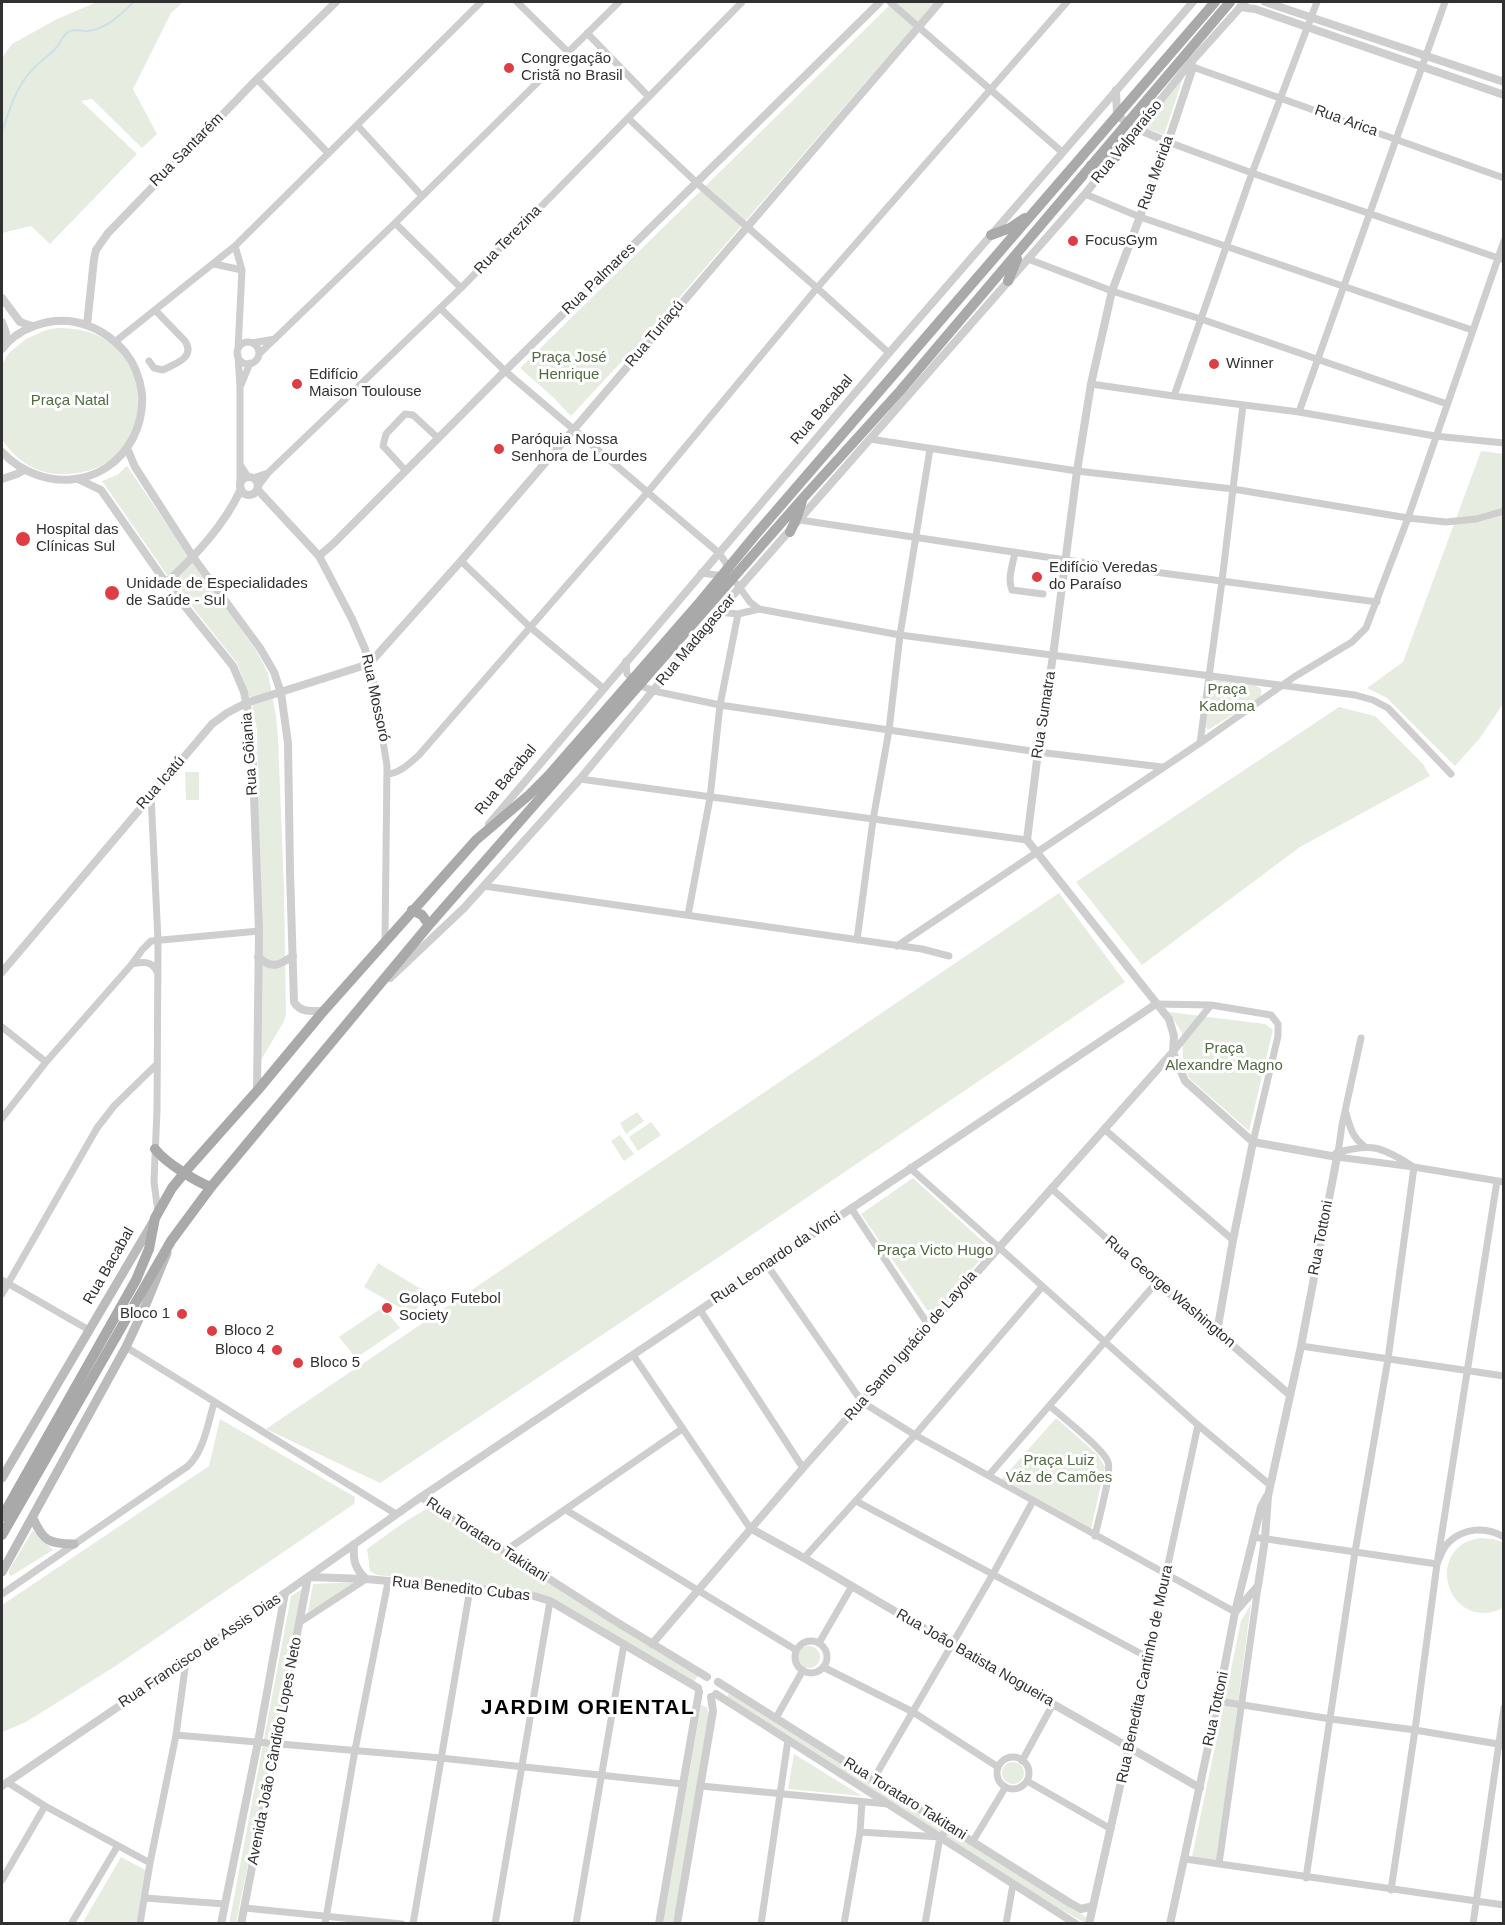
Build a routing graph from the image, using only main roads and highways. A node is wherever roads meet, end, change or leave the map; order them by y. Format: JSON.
{"nodes":[{"id":1,"x":1215,"y":2,"type":"edge"},
{"id":2,"x":1238,"y":3,"type":"edge"},
{"id":3,"x":1116,"y":157,"type":"road end"},
{"id":4,"x":1091,"y":165,"type":"junction"},
{"id":5,"x":1041,"y":205,"type":"junction"},
{"id":6,"x":991,"y":235,"type":"road end"},
{"id":7,"x":1021,"y":248,"type":"junction"},
{"id":8,"x":1008,"y":281,"type":"road end"},
{"id":9,"x":803,"y":498,"type":"junction"},
{"id":10,"x":790,"y":532,"type":"road end"},
{"id":11,"x":728,"y":574,"type":"junction"},
{"id":12,"x":636,"y":682,"type":"junction"},
{"id":13,"x":412,"y":910,"type":"junction"},
{"id":14,"x":429,"y":925,"type":"junction"},
{"id":15,"x":155,"y":1149,"type":"road end"},
{"id":16,"x":185,"y":1172,"type":"junction"},
{"id":17,"x":211,"y":1187,"type":"junction"},
{"id":18,"x":157,"y":1215,"type":"junction"},
{"id":19,"x":171,"y":1241,"type":"junction"},
{"id":20,"x":2,"y":1478,"type":"edge"},
{"id":21,"x":2,"y":1517,"type":"edge"},
{"id":22,"x":33,"y":1518,"type":"junction"},
{"id":23,"x":2,"y":1535,"type":"edge"},
{"id":24,"x":74,"y":1544,"type":"road end"},
{"id":25,"x":2,"y":1572,"type":"edge"}],
"edges":[{"from":1,"to":5,"type":"main road"},
{"from":2,"to":4,"type":"main road"},
{"from":3,"to":4,"type":"main road"},
{"from":4,"to":7,"type":"main road"},
{"from":5,"to":6,"type":"main road"},
{"from":5,"to":11,"type":"main road"},
{"from":7,"to":8,"type":"main road"},
{"from":7,"to":9,"type":"main road"},
{"from":9,"to":10,"type":"main road"},
{"from":9,"to":11,"type":"main road"},
{"from":11,"to":12,"type":"main road"},
{"from":12,"to":13,"type":"main road"},
{"from":12,"to":14,"type":"main road"},
{"from":13,"to":14,"type":"main road"},
{"from":13,"to":16,"type":"main road"},
{"from":14,"to":17,"type":"main road"},
{"from":15,"to":16,"type":"main road"},
{"from":16,"to":17,"type":"main road"},
{"from":16,"to":18,"type":"main road"},
{"from":17,"to":19,"type":"main road"},
{"from":18,"to":20,"type":"main road","name":"Rua Bacabal"},
{"from":18,"to":21,"type":"main road"},
{"from":19,"to":22,"type":"main road"},
{"from":19,"to":23,"type":"main road"},
{"from":22,"to":24,"type":"main road"},
{"from":22,"to":25,"type":"main road"}]}
